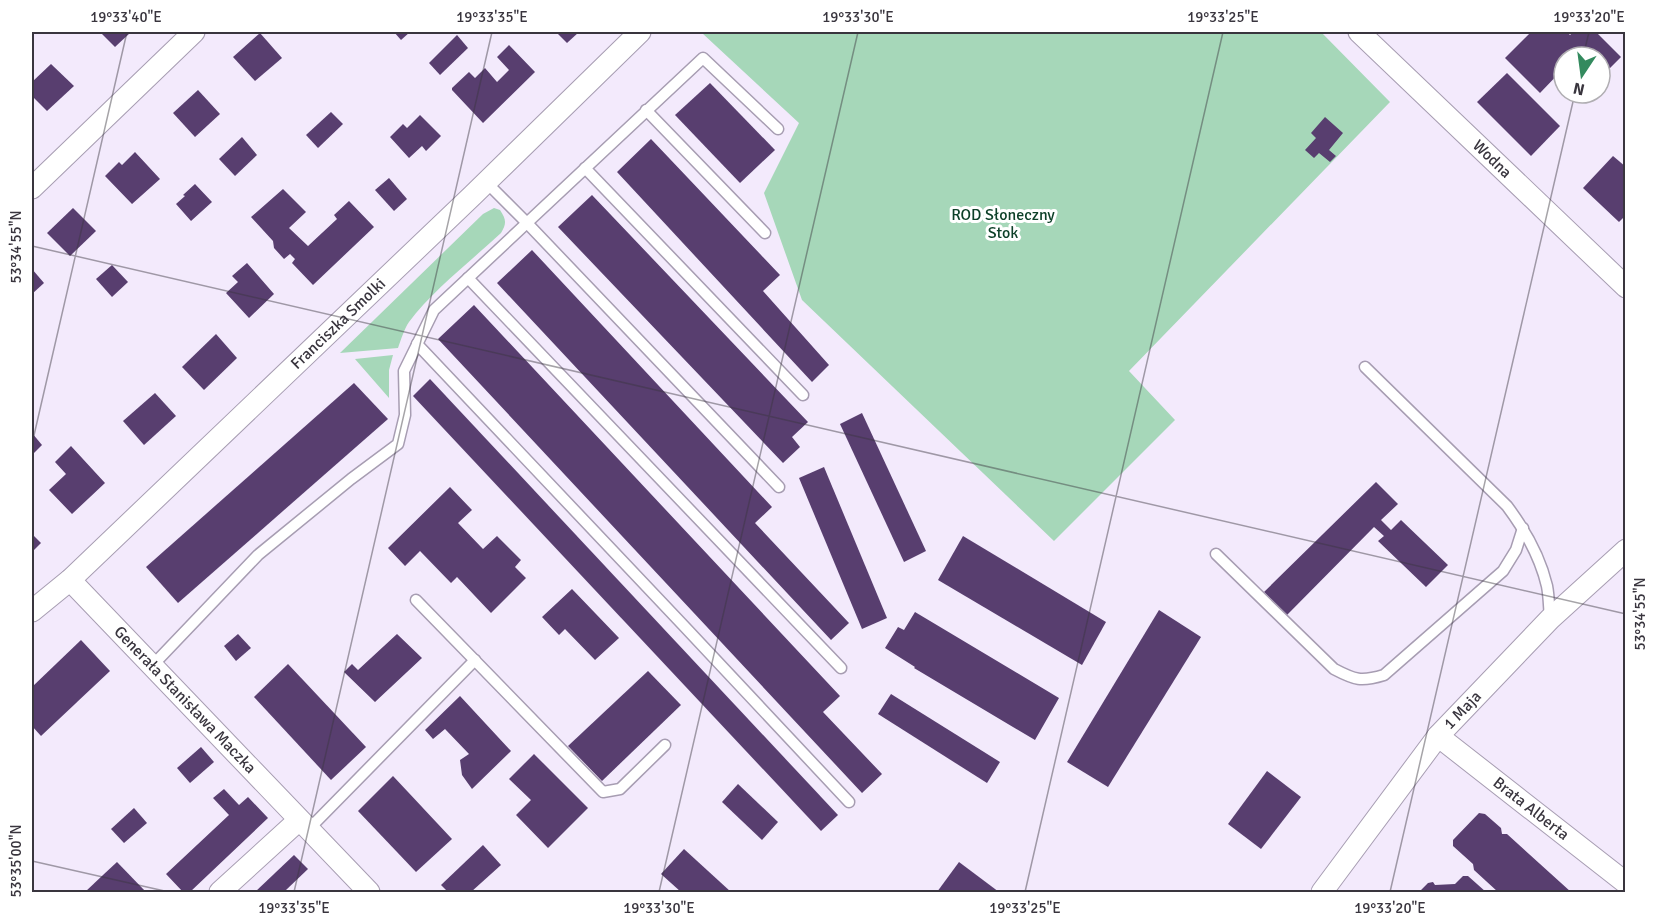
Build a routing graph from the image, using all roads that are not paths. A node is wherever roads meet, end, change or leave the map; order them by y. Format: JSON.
{"nodes":[{"id":1,"x":194,"y":32,"type":"edge"},
{"id":2,"x":640,"y":32,"type":"edge"},
{"id":3,"x":1359,"y":32,"type":"edge"},
{"id":4,"x":646,"y":110,"type":"junction"},
{"id":5,"x":778,"y":129,"type":"dead end"},
{"id":6,"x":585,"y":168,"type":"junction"},
{"id":7,"x":486,"y":182,"type":"junction"},
{"id":8,"x":32,"y":188,"type":"edge"},
{"id":9,"x":527,"y":223,"type":"junction"},
{"id":10,"x":765,"y":233,"type":"dead end"},
{"id":11,"x":468,"y":278,"type":"junction"},
{"id":12,"x":1626,"y":287,"type":"edge"},
{"id":13,"x":417,"y":344,"type":"junction"},
{"id":14,"x":1365,"y":367,"type":"dead end"},
{"id":15,"x":803,"y":395,"type":"dead end"},
{"id":16,"x":778,"y":487,"type":"dead end"},
{"id":17,"x":1523,"y":528,"type":"junction"},
{"id":18,"x":1626,"y":550,"type":"edge"},
{"id":19,"x":1216,"y":554,"type":"dead end"},
{"id":20,"x":70,"y":580,"type":"junction"},
{"id":21,"x":416,"y":600,"type":"dead end"},
{"id":22,"x":32,"y":611,"type":"edge"},
{"id":23,"x":1550,"y":619,"type":"junction"},
{"id":24,"x":475,"y":660,"type":"junction"},
{"id":25,"x":152,"y":666,"type":"junction"},
{"id":26,"x":841,"y":668,"type":"dead end"},
{"id":27,"x":1438,"y":736,"type":"junction"},
{"id":28,"x":665,"y":746,"type":"dead end"},
{"id":29,"x":849,"y":802,"type":"dead end"},
{"id":30,"x":304,"y":825,"type":"junction"},
{"id":31,"x":1626,"y":883,"type":"edge"},
{"id":32,"x":220,"y":892,"type":"edge"},
{"id":33,"x":369,"y":892,"type":"edge"},
{"id":34,"x":1322,"y":892,"type":"edge"}],
"edges":[{"from":1,"to":8,"type":"street"},
{"from":2,"to":7,"type":"street","name":"Franciszka Smolki"},
{"from":3,"to":12,"type":"street","name":"Wodna"},
{"from":4,"to":5,"type":"lane"},
{"from":4,"to":6,"type":"lane"},
{"from":4,"to":10,"type":"lane"},
{"from":6,"to":9,"type":"lane"},
{"from":6,"to":15,"type":"lane"},
{"from":7,"to":9,"type":"lane"},
{"from":7,"to":20,"type":"street","name":"Franciszka Smolki"},
{"from":9,"to":11,"type":"lane"},
{"from":9,"to":16,"type":"lane"},
{"from":11,"to":13,"type":"lane"},
{"from":11,"to":26,"type":"lane"},
{"from":13,"to":25,"type":"lane"},
{"from":13,"to":29,"type":"lane"},
{"from":14,"to":17,"type":"lane"},
{"from":17,"to":19,"type":"lane"},
{"from":17,"to":23,"type":"lane"},
{"from":18,"to":23,"type":"street","name":"1 Maja"},
{"from":20,"to":22,"type":"street","name":"Franciszka Smolki"},
{"from":20,"to":25,"type":"street","name":"Generała Stanisława Maczka"},
{"from":21,"to":24,"type":"lane"},
{"from":23,"to":27,"type":"street","name":"1 Maja"},
{"from":24,"to":28,"type":"lane"},
{"from":24,"to":30,"type":"lane"},
{"from":25,"to":30,"type":"street","name":"Generała Stanisława Maczka"},
{"from":27,"to":31,"type":"street","name":"Brata Alberta"},
{"from":27,"to":34,"type":"street","name":"1 Maja"},
{"from":30,"to":32,"type":"street"},
{"from":30,"to":33,"type":"street","name":"Generała Stanisława Maczka"}]}
